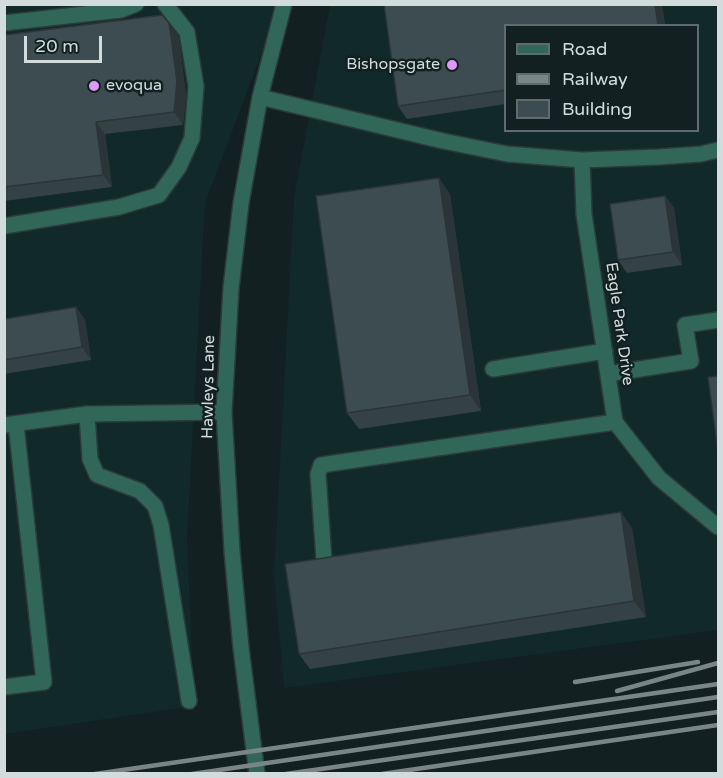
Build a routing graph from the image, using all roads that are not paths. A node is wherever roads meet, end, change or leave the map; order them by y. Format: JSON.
{"nodes":[{"id":1,"x":136,"y":4,"type":"edge"},
{"id":2,"x":165,"y":4,"type":"edge"},
{"id":3,"x":284,"y":4,"type":"edge"},
{"id":4,"x":4,"y":23,"type":"edge"},
{"id":5,"x":260,"y":97,"type":"junction"},
{"id":6,"x":718,"y":150,"type":"edge"},
{"id":7,"x":582,"y":160,"type":"junction"},
{"id":8,"x":4,"y":226,"type":"edge"},
{"id":9,"x":718,"y":320,"type":"edge"},
{"id":10,"x":605,"y":351,"type":"junction"},
{"id":11,"x":493,"y":369,"type":"dead end"},
{"id":12,"x":608,"y":374,"type":"junction"},
{"id":13,"x":224,"y":412,"type":"junction"},
{"id":14,"x":87,"y":414,"type":"junction"},
{"id":15,"x":615,"y":422,"type":"junction"},
{"id":16,"x":10,"y":424,"type":"edge"},
{"id":17,"x":718,"y":527,"type":"edge"},
{"id":18,"x":324,"y":560,"type":"edge"},
{"id":19,"x":4,"y":687,"type":"edge"},
{"id":20,"x":189,"y":701,"type":"dead end"},
{"id":21,"x":257,"y":774,"type":"edge"}],
"edges":[{"from":1,"to":4,"type":"street"},
{"from":2,"to":8,"type":"street"},
{"from":3,"to":5,"type":"street","name":"Hawleys Lane"},
{"from":5,"to":7,"type":"street"},
{"from":5,"to":13,"type":"street","name":"Hawleys Lane"},
{"from":6,"to":7,"type":"street"},
{"from":7,"to":10,"type":"street","name":"Eagle Park Drive"},
{"from":9,"to":12,"type":"street"},
{"from":10,"to":11,"type":"street"},
{"from":10,"to":12,"type":"street","name":"Eagle Park Drive"},
{"from":12,"to":15,"type":"street","name":"Eagle Park Drive"},
{"from":13,"to":14,"type":"street"},
{"from":13,"to":21,"type":"street","name":"Hawleys Lane"},
{"from":14,"to":16,"type":"street"},
{"from":14,"to":20,"type":"street"},
{"from":15,"to":17,"type":"street","name":"Eagle Park Drive"},
{"from":15,"to":18,"type":"street"},
{"from":16,"to":19,"type":"street"}]}
